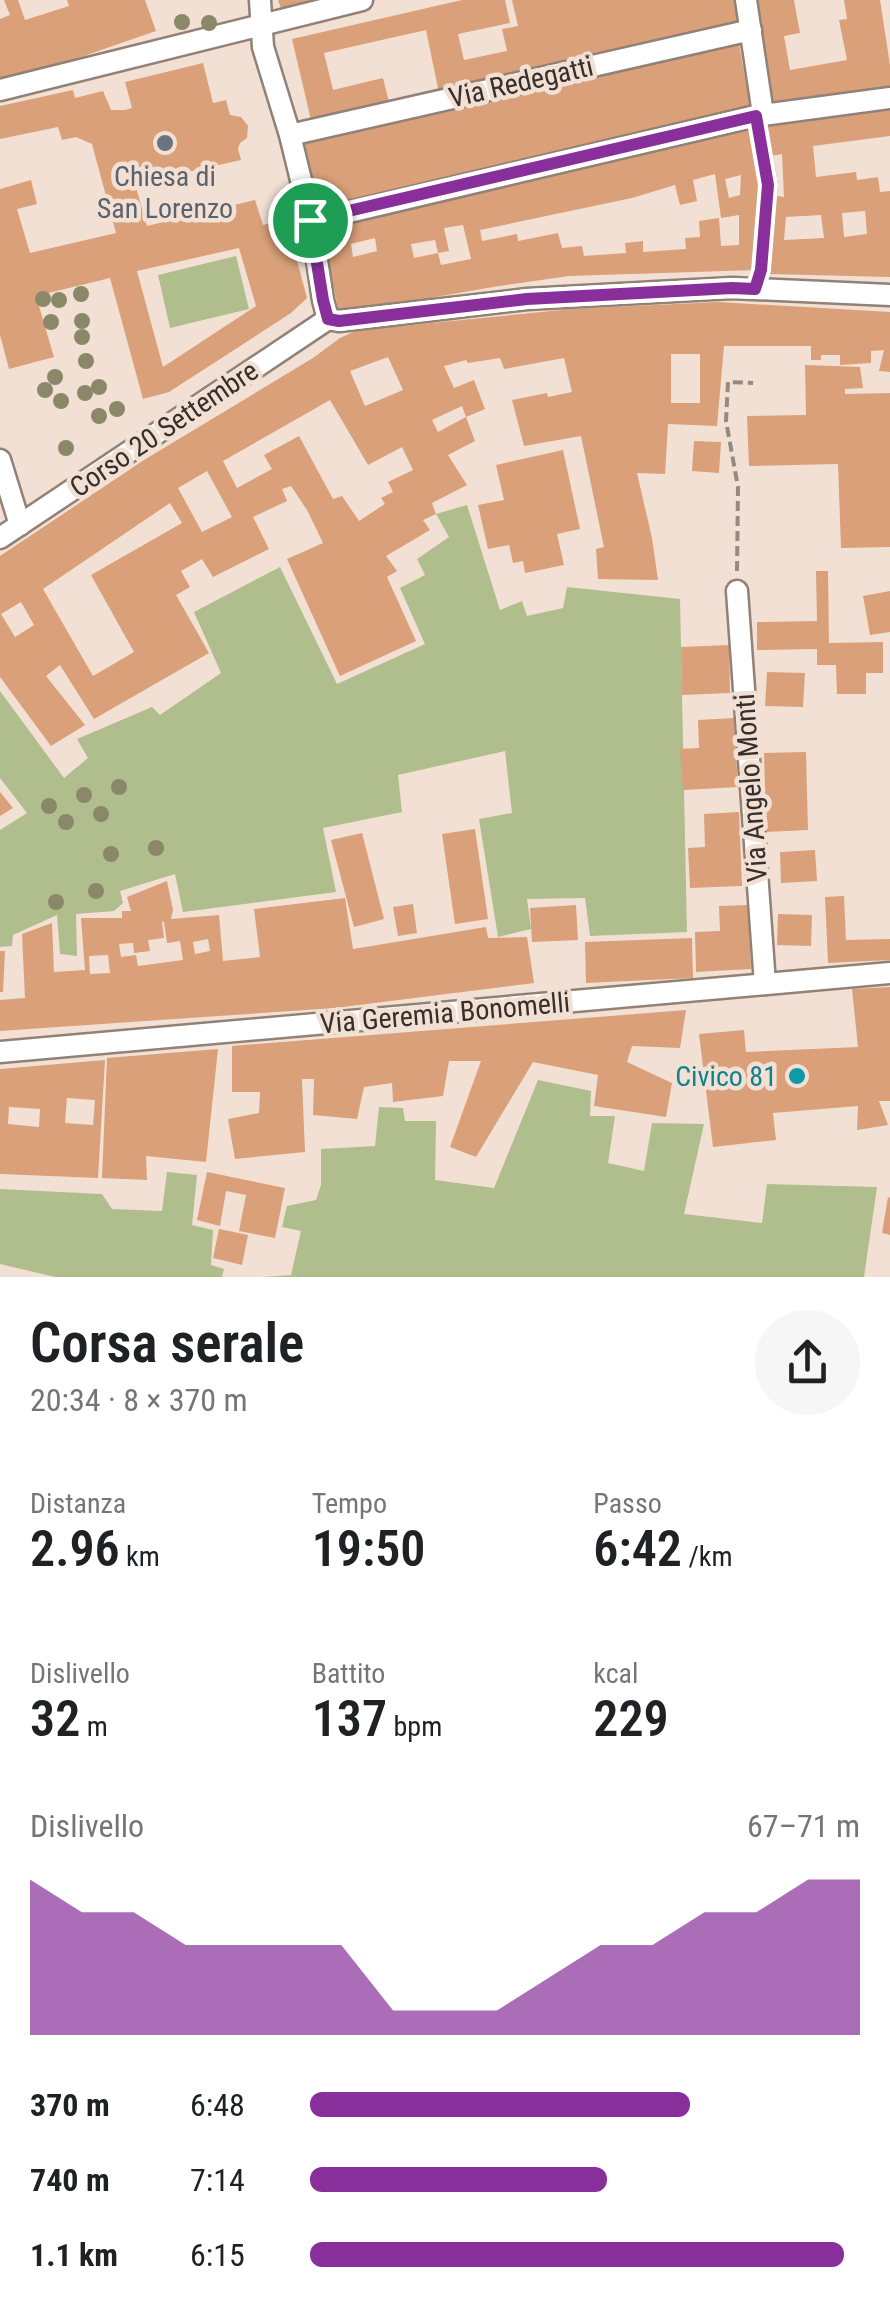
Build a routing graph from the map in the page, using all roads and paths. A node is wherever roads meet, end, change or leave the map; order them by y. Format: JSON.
{"nodes":[{"id":1,"x":260,"y":0,"type":"edge"},
{"id":2,"x":362,"y":0,"type":"edge"},
{"id":3,"x":746,"y":0,"type":"edge"},
{"id":4,"x":262,"y":27,"type":"junction"},
{"id":5,"x":751,"y":30,"type":"junction"},
{"id":6,"x":0,"y":90,"type":"edge"},
{"id":7,"x":890,"y":98,"type":"edge"},
{"id":8,"x":760,"y":115,"type":"junction"},
{"id":9,"x":290,"y":135,"type":"junction"},
{"id":10,"x":310,"y":220,"type":"junction"},
{"id":11,"x":755,"y":289,"type":"junction"},
{"id":12,"x":890,"y":295,"type":"edge"},
{"id":13,"x":328,"y":319,"type":"junction"},
{"id":14,"x":753,"y":382,"type":"dead end"},
{"id":15,"x":0,"y":460,"type":"edge"},
{"id":16,"x":20,"y":525,"type":"junction"},
{"id":17,"x":0,"y":538,"type":"edge"},
{"id":18,"x":736,"y":591,"type":"joint"},
{"id":19,"x":890,"y":973,"type":"edge"},
{"id":20,"x":766,"y":984,"type":"junction"},
{"id":21,"x":0,"y":1052,"type":"edge"}],
"edges":[{"from":1,"to":4,"type":"street"},
{"from":2,"to":4,"type":"street"},
{"from":3,"to":5,"type":"street"},
{"from":4,"to":6,"type":"street"},
{"from":4,"to":9,"type":"street"},
{"from":5,"to":8,"type":"street"},
{"from":5,"to":9,"type":"street","name":"Via Redegatti"},
{"from":7,"to":8,"type":"street"},
{"from":8,"to":10,"type":"street"},
{"from":8,"to":11,"type":"street"},
{"from":9,"to":10,"type":"street"},
{"from":10,"to":13,"type":"street"},
{"from":11,"to":12,"type":"street"},
{"from":11,"to":13,"type":"street"},
{"from":13,"to":16,"type":"street","name":"Corso 20 Settembre"},
{"from":14,"to":18,"type":"path"},
{"from":15,"to":16,"type":"street"},
{"from":16,"to":17,"type":"street","name":"Corso 20 Settembre"},
{"from":18,"to":20,"type":"street","name":"Via Angelo Monti"},
{"from":19,"to":20,"type":"street","name":"Via Geremia Bonomelli"},
{"from":20,"to":21,"type":"street","name":"Via Geremia Bonomelli"}]}
